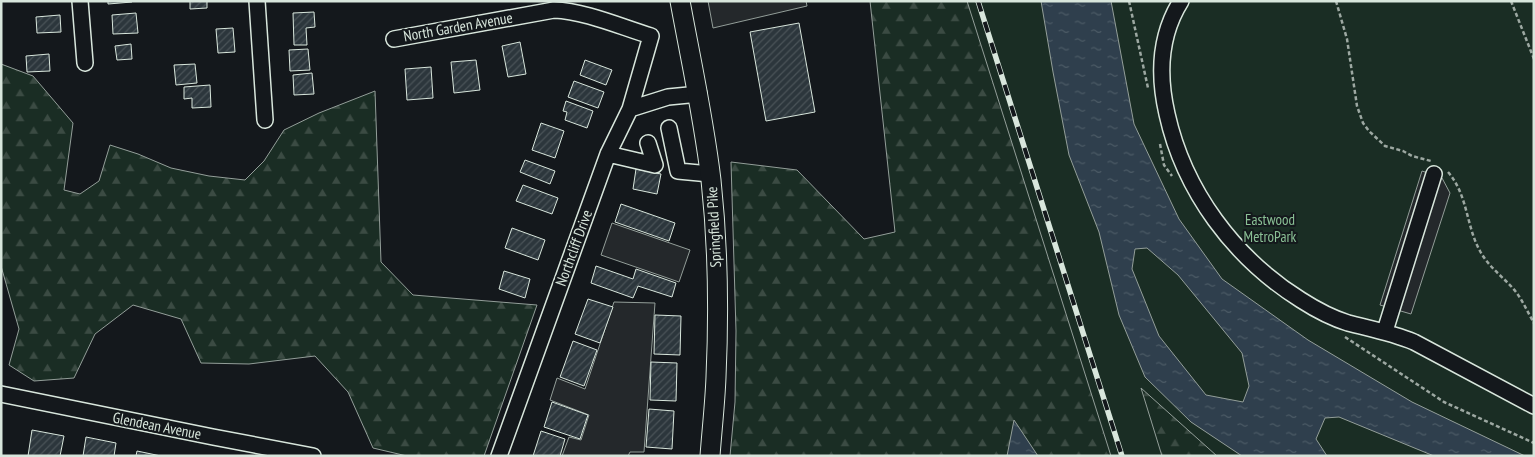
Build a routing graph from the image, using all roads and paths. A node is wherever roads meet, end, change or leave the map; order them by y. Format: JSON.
{"nodes":[{"id":1,"x":80,"y":1,"type":"edge"},
{"id":2,"x":257,"y":1,"type":"edge"},
{"id":3,"x":680,"y":1,"type":"edge"},
{"id":4,"x":1129,"y":1,"type":"edge"},
{"id":5,"x":1180,"y":1,"type":"edge"},
{"id":6,"x":1511,"y":1,"type":"edge"},
{"id":7,"x":394,"y":39,"type":"dead end"},
{"id":8,"x":1534,"y":59,"type":"edge"},
{"id":9,"x":85,"y":63,"type":"dead end"},
{"id":10,"x":1148,"y":88,"type":"dead end"},
{"id":11,"x":699,"y":94,"type":"junction"},
{"id":12,"x":630,"y":109,"type":"junction"},
{"id":13,"x":265,"y":120,"type":"dead end"},
{"id":14,"x":669,"y":128,"type":"dead end"},
{"id":15,"x":1158,"y":136,"type":"dead end"},
{"id":16,"x":648,"y":143,"type":"dead end"},
{"id":17,"x":608,"y":154,"type":"junction"},
{"id":18,"x":655,"y":165,"type":"junction"},
{"id":19,"x":678,"y":171,"type":"junction"},
{"id":20,"x":710,"y":174,"type":"junction"},
{"id":21,"x":1434,"y":174,"type":"dead end"},
{"id":22,"x":1175,"y":180,"type":"dead end"},
{"id":23,"x":1385,"y":332,"type":"junction"},
{"id":24,"x":1343,"y":336,"type":"dead end"},
{"id":25,"x":1,"y":394,"type":"edge"},
{"id":26,"x":1534,"y":406,"type":"edge"},
{"id":27,"x":1534,"y":443,"type":"edge"},
{"id":28,"x":314,"y":456,"type":"edge"},
{"id":29,"x":498,"y":456,"type":"edge"},
{"id":30,"x":710,"y":456,"type":"edge"}],
"edges":[{"from":1,"to":9,"type":"street"},
{"from":2,"to":13,"type":"street"},
{"from":3,"to":11,"type":"main road","name":"Springfield Pike"},
{"from":4,"to":10,"type":"path"},
{"from":5,"to":23,"type":"street"},
{"from":6,"to":8,"type":"path"},
{"from":7,"to":12,"type":"street","name":"North Garden Avenue"},
{"from":11,"to":12,"type":"street"},
{"from":11,"to":20,"type":"main road","name":"Springfield Pike"},
{"from":12,"to":17,"type":"street","name":"Northcliff Drive"},
{"from":14,"to":19,"type":"street"},
{"from":15,"to":22,"type":"path"},
{"from":16,"to":18,"type":"street"},
{"from":17,"to":18,"type":"street"},
{"from":17,"to":29,"type":"street","name":"Northcliff Drive"},
{"from":18,"to":19,"type":"street"},
{"from":19,"to":20,"type":"street"},
{"from":20,"to":30,"type":"main road","name":"Springfield Pike"},
{"from":21,"to":23,"type":"street"},
{"from":23,"to":26,"type":"street"},
{"from":24,"to":27,"type":"path"},
{"from":25,"to":28,"type":"street","name":"Glendean Avenue"}]}
